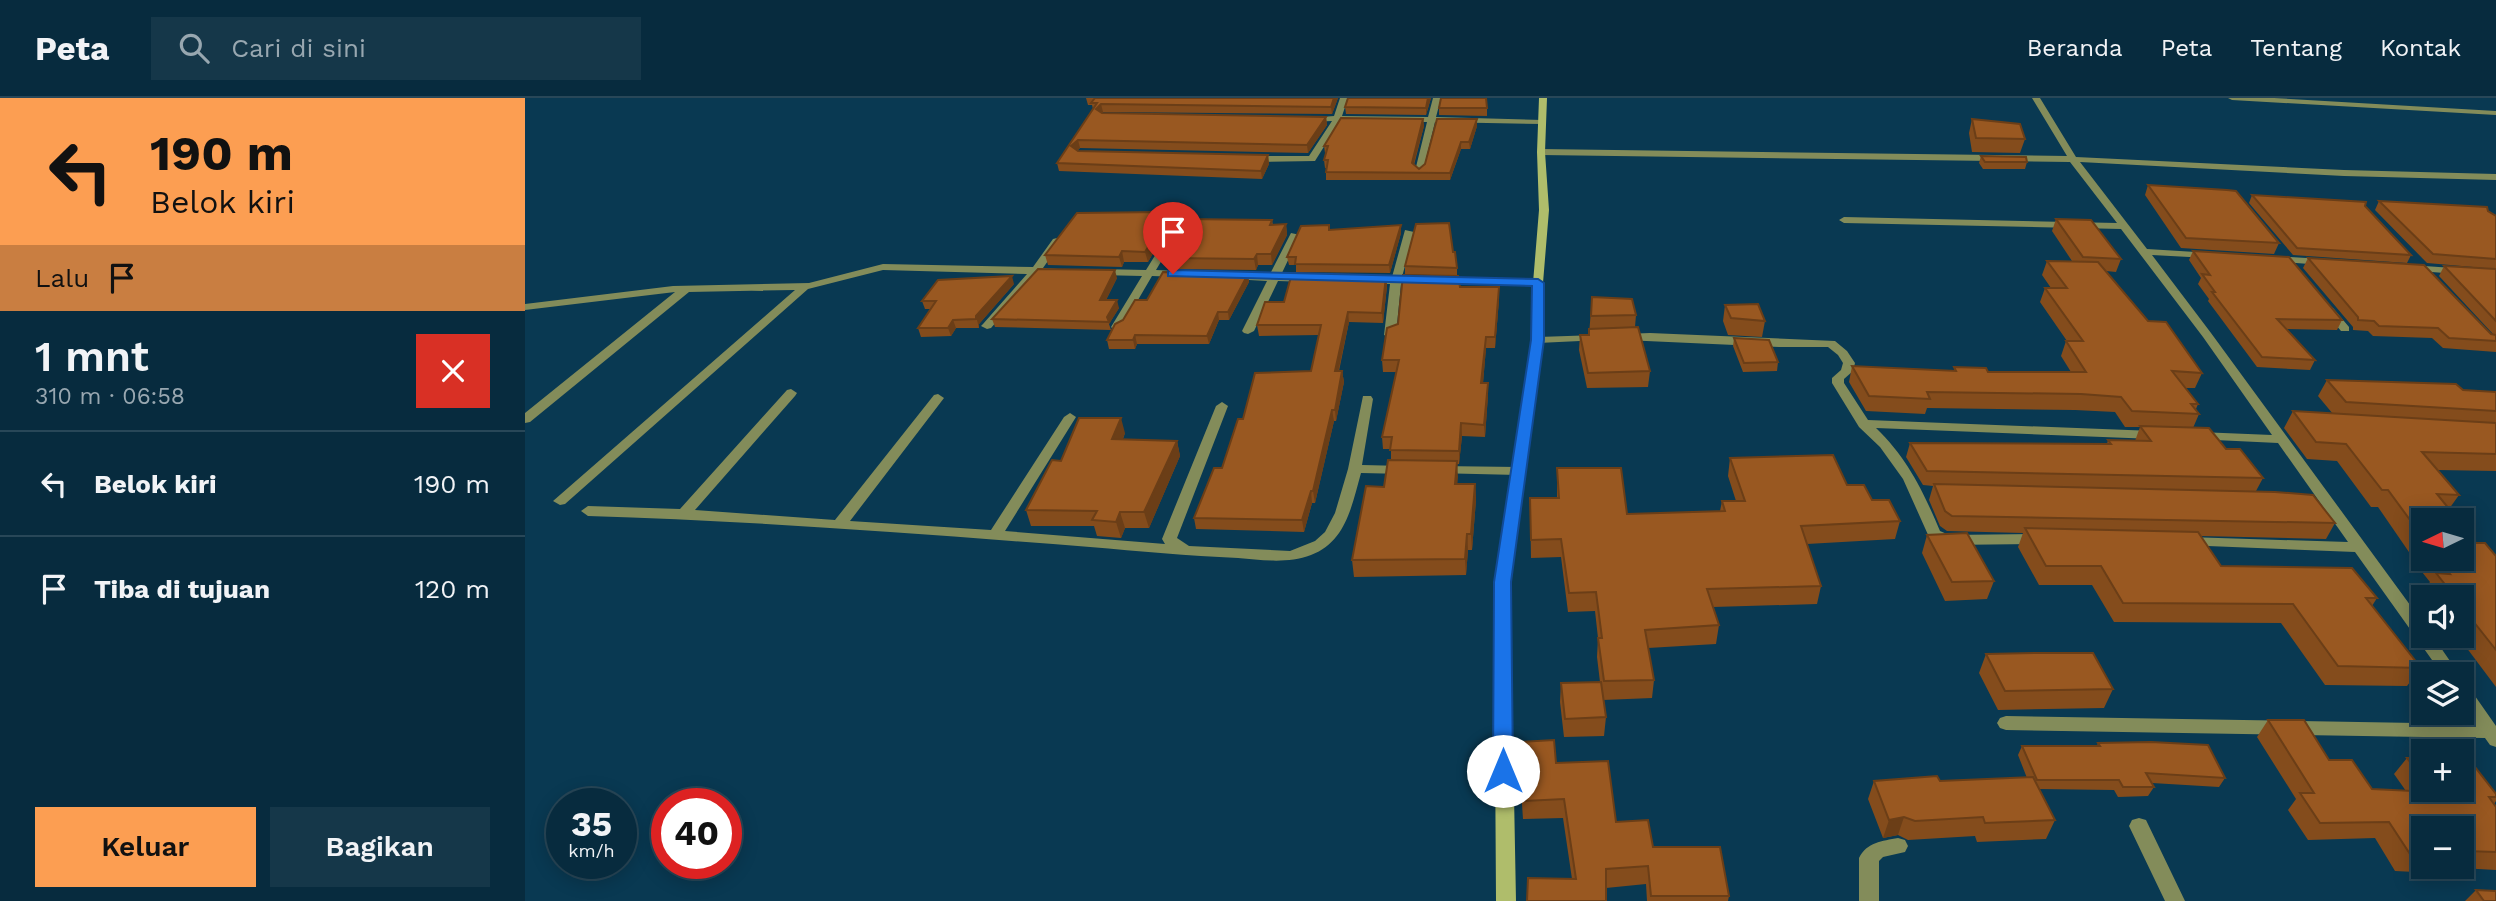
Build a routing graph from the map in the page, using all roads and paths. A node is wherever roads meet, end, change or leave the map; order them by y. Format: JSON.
{"nodes":[{"id":1,"x":1344,"y":98,"type":"edge"},
{"id":2,"x":1437,"y":98,"type":"edge"},
{"id":3,"x":1543,"y":98,"type":"edge"},
{"id":4,"x":2036,"y":98,"type":"edge"},
{"id":5,"x":2232,"y":98,"type":"edge"},
{"id":6,"x":2496,"y":113,"type":"edge"},
{"id":7,"x":1302,"y":120,"type":"edge"},
{"id":8,"x":1334,"y":120,"type":"junction"},
{"id":9,"x":1432,"y":123,"type":"junction"},
{"id":10,"x":1542,"y":126,"type":"junction"},
{"id":11,"x":1541,"y":152,"type":"junction"},
{"id":12,"x":1233,"y":158,"type":"edge"},
{"id":13,"x":2073,"y":159,"type":"junction"},
{"id":14,"x":1419,"y":171,"type":"edge"},
{"id":15,"x":2496,"y":177,"type":"edge"},
{"id":16,"x":1845,"y":220,"type":"dead end"},
{"id":17,"x":2123,"y":226,"type":"junction"},
{"id":18,"x":1067,"y":229,"type":"edge"},
{"id":19,"x":1175,"y":230,"type":"edge"},
{"id":20,"x":1409,"y":232,"type":"dead end"},
{"id":21,"x":1295,"y":235,"type":"edge"},
{"id":22,"x":2279,"y":249,"type":"edge"},
{"id":23,"x":2145,"y":251,"type":"junction"},
{"id":24,"x":2223,"y":256,"type":"edge"},
{"id":25,"x":2262,"y":258,"type":"edge"},
{"id":26,"x":2414,"y":259,"type":"edge"},
{"id":27,"x":2288,"y":260,"type":"junction"},
{"id":28,"x":2329,"y":262,"type":"edge"},
{"id":29,"x":2396,"y":267,"type":"edge"},
{"id":30,"x":2423,"y":269,"type":"junction"},
{"id":31,"x":1036,"y":270,"type":"junction"},
{"id":32,"x":2296,"y":270,"type":"edge"},
{"id":33,"x":1064,"y":271,"type":"edge"},
{"id":34,"x":1092,"y":271,"type":"edge"},
{"id":35,"x":1147,"y":273,"type":"junction"},
{"id":36,"x":2496,"y":274,"type":"edge"},
{"id":37,"x":1198,"y":275,"type":"edge"},
{"id":38,"x":1223,"y":276,"type":"edge"},
{"id":39,"x":1274,"y":278,"type":"junction"},
{"id":40,"x":1328,"y":279,"type":"edge"},
{"id":41,"x":2433,"y":279,"type":"edge"},
{"id":42,"x":1355,"y":280,"type":"edge"},
{"id":43,"x":1396,"y":281,"type":"junction"},
{"id":44,"x":1538,"y":283,"type":"junction"},
{"id":45,"x":804,"y":286,"type":"junction"},
{"id":46,"x":686,"y":289,"type":"junction"},
{"id":47,"x":2321,"y":299,"type":"edge"},
{"id":48,"x":525,"y":307,"type":"edge"},
{"id":49,"x":987,"y":326,"type":"dead end"},
{"id":50,"x":1117,"y":327,"type":"edge"},
{"id":51,"x":2345,"y":329,"type":"edge"},
{"id":52,"x":1248,"y":331,"type":"dead end"},
{"id":53,"x":1390,"y":335,"type":"edge"},
{"id":54,"x":1538,"y":340,"type":"junction"},
{"id":55,"x":791,"y":393,"type":"dead end"},
{"id":56,"x":938,"y":398,"type":"dead end"},
{"id":57,"x":1367,"y":399,"type":"dead end"},
{"id":58,"x":1222,"y":406,"type":"dead end"},
{"id":59,"x":1070,"y":417,"type":"dead end"},
{"id":60,"x":525,"y":419,"type":"edge"},
{"id":61,"x":1864,"y":424,"type":"junction"},
{"id":62,"x":2282,"y":439,"type":"junction"},
{"id":63,"x":1355,"y":469,"type":"junction"},
{"id":64,"x":1518,"y":471,"type":"junction"},
{"id":65,"x":560,"y":501,"type":"dead end"},
{"id":66,"x":588,"y":510,"type":"dead end"},
{"id":67,"x":684,"y":514,"type":"junction"},
{"id":68,"x":839,"y":525,"type":"junction"},
{"id":69,"x":995,"y":535,"type":"junction"},
{"id":70,"x":2053,"y":539,"type":"edge"},
{"id":71,"x":2170,"y":541,"type":"edge"},
{"id":72,"x":2358,"y":547,"type":"junction"},
{"id":73,"x":1187,"y":551,"type":"junction"},
{"id":74,"x":2442,"y":662,"type":"edge"},
{"id":75,"x":2474,"y":708,"type":"edge"},
{"id":76,"x":2006,"y":723,"type":"dead end"},
{"id":77,"x":2493,"y":735,"type":"edge"},
{"id":78,"x":2139,"y":826,"type":"dead end"},
{"id":79,"x":1898,"y":846,"type":"dead end"},
{"id":80,"x":1506,"y":901,"type":"edge"},
{"id":81,"x":1869,"y":901,"type":"edge"},
{"id":82,"x":2175,"y":901,"type":"edge"}],
"edges":[{"from":1,"to":8,"type":"street"},
{"from":2,"to":9,"type":"street"},
{"from":3,"to":10,"type":"street"},
{"from":4,"to":13,"type":"street"},
{"from":5,"to":6,"type":"street"},
{"from":7,"to":8,"type":"street"},
{"from":8,"to":9,"type":"street"},
{"from":8,"to":12,"type":"street"},
{"from":9,"to":10,"type":"street"},
{"from":9,"to":14,"type":"street"},
{"from":10,"to":11,"type":"street"},
{"from":11,"to":13,"type":"street"},
{"from":11,"to":44,"type":"street"},
{"from":13,"to":15,"type":"street"},
{"from":13,"to":17,"type":"street"},
{"from":16,"to":17,"type":"street"},
{"from":17,"to":23,"type":"street"},
{"from":18,"to":31,"type":"street"},
{"from":19,"to":35,"type":"street"},
{"from":20,"to":43,"type":"street"},
{"from":21,"to":39,"type":"street"},
{"from":22,"to":27,"type":"street"},
{"from":23,"to":24,"type":"street"},
{"from":23,"to":62,"type":"street"},
{"from":25,"to":27,"type":"street"},
{"from":26,"to":30,"type":"street"},
{"from":27,"to":28,"type":"street"},
{"from":27,"to":32,"type":"street"},
{"from":29,"to":30,"type":"street"},
{"from":30,"to":36,"type":"street"},
{"from":30,"to":41,"type":"street"},
{"from":31,"to":33,"type":"street"},
{"from":31,"to":45,"type":"street"},
{"from":31,"to":49,"type":"street"},
{"from":34,"to":35,"type":"street"},
{"from":35,"to":37,"type":"street"},
{"from":35,"to":50,"type":"street"},
{"from":38,"to":39,"type":"street"},
{"from":39,"to":40,"type":"street"},
{"from":39,"to":52,"type":"street"},
{"from":42,"to":43,"type":"street"},
{"from":43,"to":44,"type":"street"},
{"from":43,"to":53,"type":"street"},
{"from":44,"to":54,"type":"street"},
{"from":45,"to":46,"type":"street"},
{"from":45,"to":65,"type":"street"},
{"from":46,"to":48,"type":"street"},
{"from":46,"to":60,"type":"street"},
{"from":47,"to":51,"type":"street"},
{"from":54,"to":61,"type":"street"},
{"from":54,"to":64,"type":"street"},
{"from":55,"to":67,"type":"street"},
{"from":56,"to":68,"type":"street"},
{"from":57,"to":63,"type":"street"},
{"from":58,"to":73,"type":"street"},
{"from":59,"to":69,"type":"street"},
{"from":61,"to":62,"type":"street"},
{"from":61,"to":70,"type":"street"},
{"from":62,"to":72,"type":"street"},
{"from":63,"to":64,"type":"street"},
{"from":63,"to":73,"type":"street"},
{"from":64,"to":80,"type":"street"},
{"from":66,"to":67,"type":"street"},
{"from":67,"to":68,"type":"street"},
{"from":68,"to":69,"type":"street"},
{"from":69,"to":73,"type":"street"},
{"from":71,"to":72,"type":"street"},
{"from":72,"to":74,"type":"street"},
{"from":75,"to":77,"type":"street"},
{"from":76,"to":77,"type":"street"},
{"from":78,"to":82,"type":"street"},
{"from":79,"to":81,"type":"street"}]}
